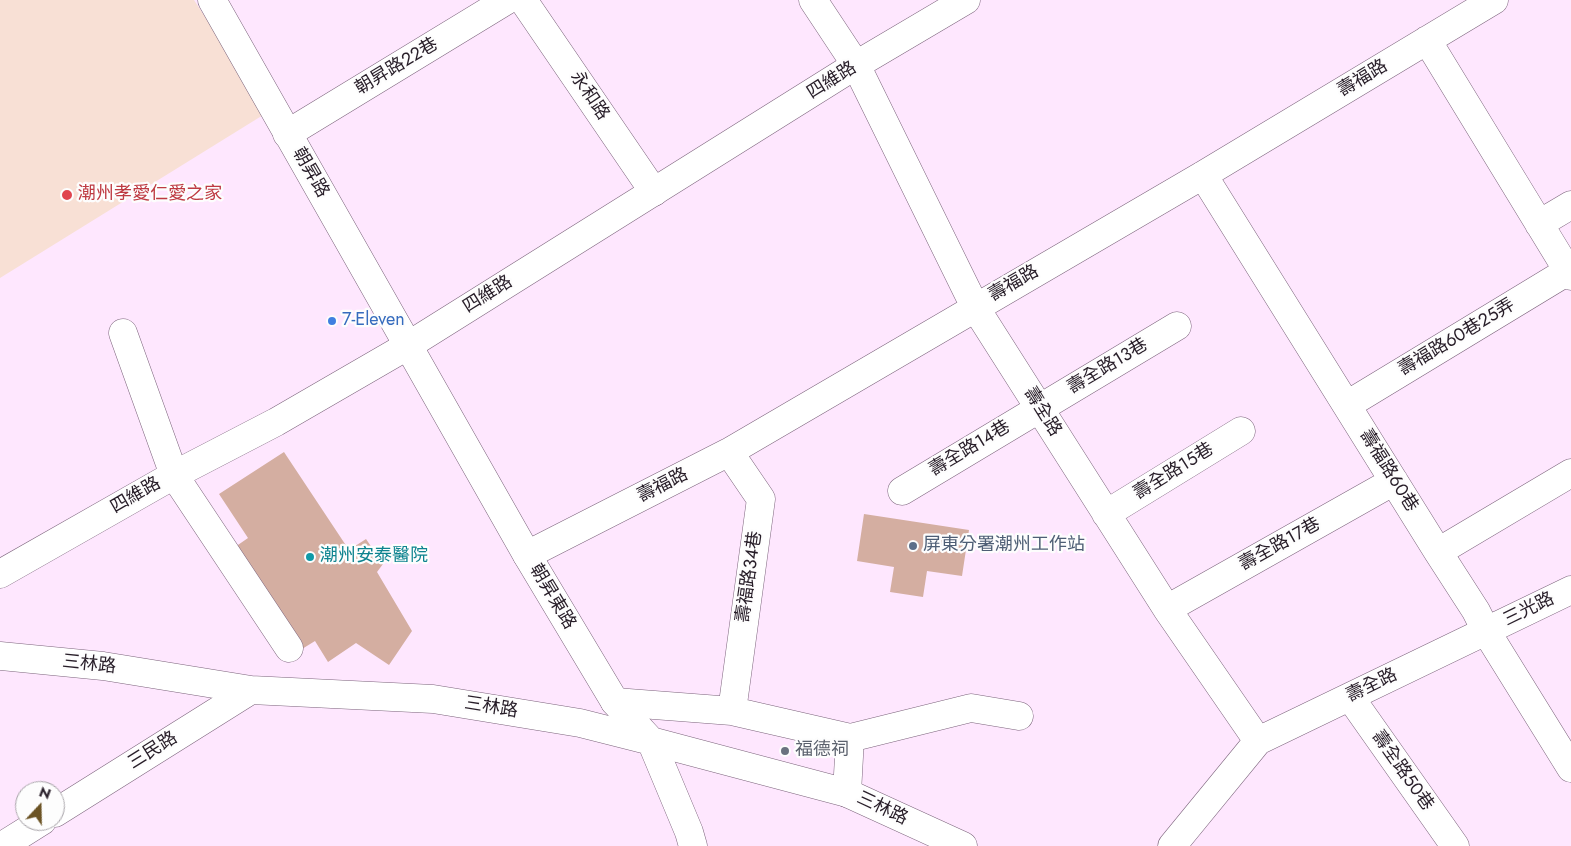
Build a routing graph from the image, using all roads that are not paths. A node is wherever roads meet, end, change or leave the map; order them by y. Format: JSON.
{"nodes":[{"id":1,"x":212,"y":0,"type":"edge"},
{"id":2,"x":507,"y":0,"type":"edge"},
{"id":3,"x":523,"y":0,"type":"edge"},
{"id":4,"x":813,"y":0,"type":"edge"},
{"id":5,"x":966,"y":0,"type":"edge"},
{"id":6,"x":1494,"y":0,"type":"edge"},
{"id":7,"x":1427,"y":40,"type":"junction"},
{"id":8,"x":856,"y":65,"type":"junction"},
{"id":9,"x":287,"y":134,"type":"junction"},
{"id":10,"x":1203,"y":175,"type":"junction"},
{"id":11,"x":654,"y":192,"type":"junction"},
{"id":12,"x":1571,"y":205,"type":"edge"},
{"id":13,"x":1539,"y":224,"type":"junction"},
{"id":14,"x":1569,"y":274,"type":"edge"},
{"id":15,"x":975,"y":307,"type":"junction"},
{"id":16,"x":1177,"y":326,"type":"dead end"},
{"id":17,"x":123,"y":333,"type":"dead end"},
{"id":18,"x":409,"y":345,"type":"junction"},
{"id":19,"x":1346,"y":406,"type":"junction"},
{"id":20,"x":1039,"y":408,"type":"junction"},
{"id":21,"x":1241,"y":431,"type":"dead end"},
{"id":22,"x":729,"y":452,"type":"junction"},
{"id":23,"x":1571,"y":473,"type":"edge"},
{"id":24,"x":174,"y":475,"type":"junction"},
{"id":25,"x":1394,"y":481,"type":"junction"},
{"id":26,"x":902,"y":491,"type":"dead end"},
{"id":27,"x":1106,"y":514,"type":"junction"},
{"id":28,"x":1438,"y":552,"type":"junction"},
{"id":29,"x":527,"y":555,"type":"junction"},
{"id":30,"x":0,"y":574,"type":"edge"},
{"id":31,"x":1571,"y":590,"type":"edge"},
{"id":32,"x":1167,"y":609,"type":"junction"},
{"id":33,"x":1486,"y":631,"type":"junction"},
{"id":34,"x":289,"y":648,"type":"dead end"},
{"id":35,"x":0,"y":656,"type":"edge"},
{"id":36,"x":251,"y":690,"type":"junction"},
{"id":37,"x":1350,"y":696,"type":"junction"},
{"id":38,"x":615,"y":702,"type":"junction"},
{"id":39,"x":732,"y":711,"type":"junction"},
{"id":40,"x":1020,"y":716,"type":"dead end"},
{"id":41,"x":850,"y":738,"type":"junction"},
{"id":42,"x":651,"y":741,"type":"junction"},
{"id":43,"x":1258,"y":741,"type":"junction"},
{"id":44,"x":1571,"y":768,"type":"edge"},
{"id":45,"x":847,"y":793,"type":"junction"},
{"id":46,"x":65,"y":807,"type":"edge"},
{"id":47,"x":26,"y":831,"type":"edge"},
{"id":48,"x":2,"y":846,"type":"edge"},
{"id":49,"x":693,"y":846,"type":"edge"},
{"id":50,"x":963,"y":846,"type":"edge"},
{"id":51,"x":1172,"y":846,"type":"edge"},
{"id":52,"x":1455,"y":846,"type":"edge"}],
"edges":[{"from":1,"to":9,"type":"street","name":"朝昇路"},
{"from":2,"to":9,"type":"street","name":"朝昇路22巷"},
{"from":3,"to":11,"type":"street","name":"永和路"},
{"from":4,"to":8,"type":"street","name":"壽全路"},
{"from":5,"to":8,"type":"street","name":"四維路"},
{"from":6,"to":7,"type":"street","name":"壽福路"},
{"from":7,"to":10,"type":"street","name":"壽福路"},
{"from":7,"to":13,"type":"street"},
{"from":8,"to":11,"type":"street","name":"四維路"},
{"from":8,"to":15,"type":"street","name":"壽全路"},
{"from":9,"to":18,"type":"street","name":"朝昇路"},
{"from":10,"to":15,"type":"street","name":"壽福路"},
{"from":10,"to":19,"type":"street","name":"壽福路60巷"},
{"from":11,"to":18,"type":"street","name":"四維路"},
{"from":12,"to":13,"type":"street"},
{"from":13,"to":14,"type":"street"},
{"from":14,"to":19,"type":"street","name":"壽福路60巷25弄"},
{"from":15,"to":20,"type":"street","name":"壽全路"},
{"from":15,"to":22,"type":"street","name":"壽福路"},
{"from":16,"to":20,"type":"street","name":"壽全路13巷"},
{"from":17,"to":24,"type":"street"},
{"from":18,"to":24,"type":"street","name":"四維路"},
{"from":18,"to":29,"type":"street","name":"朝昇東路"},
{"from":19,"to":25,"type":"street","name":"壽福路60巷"},
{"from":20,"to":26,"type":"street","name":"壽全路14巷"},
{"from":20,"to":27,"type":"street","name":"壽全路"},
{"from":21,"to":27,"type":"street","name":"壽全路15巷"},
{"from":22,"to":29,"type":"street","name":"壽福路"},
{"from":22,"to":39,"type":"street","name":"壽福路34巷"},
{"from":23,"to":28,"type":"street"},
{"from":24,"to":30,"type":"street","name":"四維路"},
{"from":24,"to":34,"type":"street"},
{"from":25,"to":28,"type":"street","name":"壽福路60巷"},
{"from":25,"to":32,"type":"street","name":"壽全路17巷"},
{"from":27,"to":32,"type":"street","name":"壽全路"},
{"from":28,"to":33,"type":"street","name":"壽福路60巷"},
{"from":29,"to":38,"type":"street","name":"朝昇東路"},
{"from":31,"to":33,"type":"street","name":"三光路"},
{"from":32,"to":43,"type":"street","name":"壽全路"},
{"from":33,"to":37,"type":"street","name":"壽全路"},
{"from":33,"to":44,"type":"street","name":"壽福路60巷"},
{"from":35,"to":36,"type":"street","name":"三林路"},
{"from":36,"to":42,"type":"street","name":"三林路"},
{"from":36,"to":46,"type":"street","name":"三民路"},
{"from":37,"to":43,"type":"street","name":"壽全路"},
{"from":37,"to":52,"type":"street","name":"壽全路50巷"},
{"from":38,"to":39,"type":"street"},
{"from":38,"to":42,"type":"street","name":"朝昇東路"},
{"from":39,"to":41,"type":"street"},
{"from":40,"to":41,"type":"street"},
{"from":41,"to":45,"type":"street"},
{"from":42,"to":45,"type":"street","name":"三林路"},
{"from":42,"to":49,"type":"street","name":"朝昇東路"},
{"from":43,"to":51,"type":"street","name":"壽全路"},
{"from":45,"to":50,"type":"street","name":"三林路"},
{"from":47,"to":48,"type":"street"}]}
